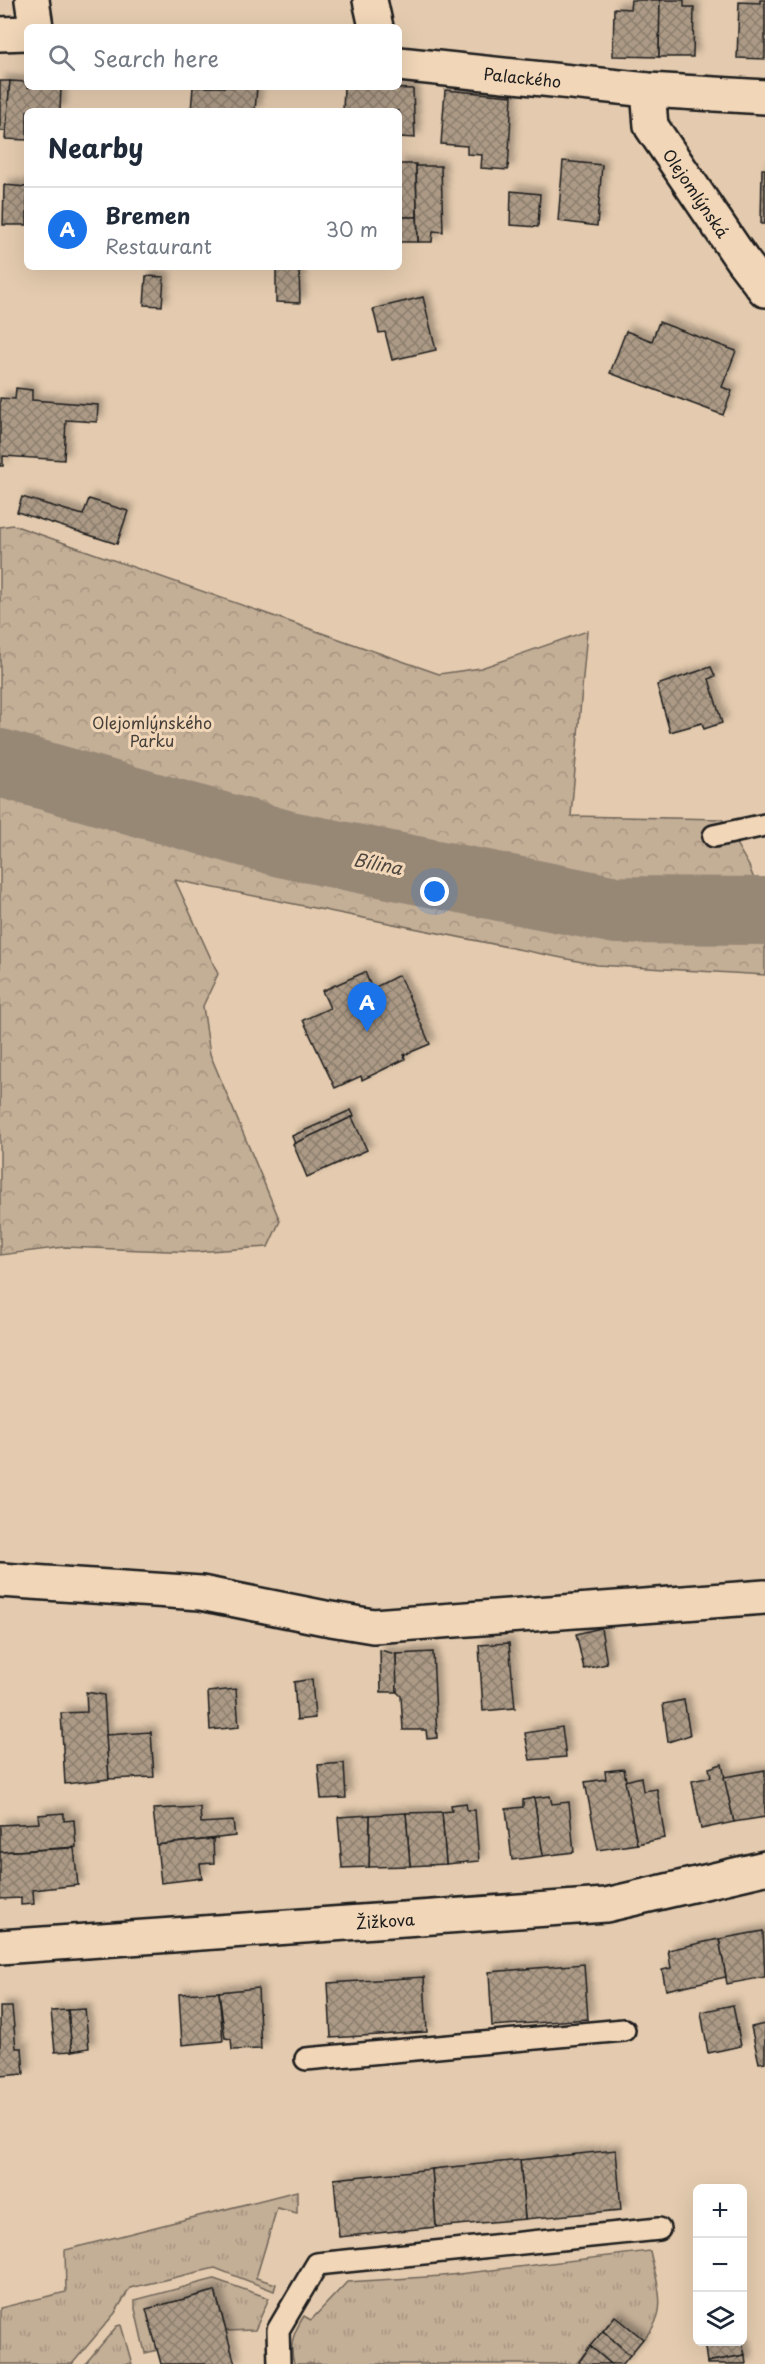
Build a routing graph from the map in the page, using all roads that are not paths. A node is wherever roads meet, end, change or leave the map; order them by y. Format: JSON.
{"nodes":[{"id":1,"x":32,"y":0,"type":"edge"},
{"id":2,"x":370,"y":0,"type":"edge"},
{"id":3,"x":36,"y":24,"type":"edge"},
{"id":4,"x":375,"y":24,"type":"edge"},
{"id":5,"x":24,"y":33,"type":"edge"},
{"id":6,"x":0,"y":34,"type":"edge"},
{"id":7,"x":402,"y":64,"type":"edge"},
{"id":8,"x":648,"y":90,"type":"junction"},
{"id":9,"x":765,"y":96,"type":"edge"},
{"id":10,"x":765,"y":290,"type":"edge"},
{"id":11,"x":765,"y":825,"type":"edge"},
{"id":12,"x":714,"y":836,"type":"dead end"},
{"id":13,"x":0,"y":1580,"type":"edge"},
{"id":14,"x":765,"y":1597,"type":"edge"},
{"id":15,"x":765,"y":1868,"type":"edge"},
{"id":16,"x":0,"y":1947,"type":"edge"},
{"id":17,"x":624,"y":2030,"type":"dead end"},
{"id":18,"x":306,"y":2059,"type":"dead end"},
{"id":19,"x":659,"y":2229,"type":"dead end"},
{"id":20,"x":279,"y":2364,"type":"edge"}],
"edges":[{"from":1,"to":3,"type":"street"},
{"from":2,"to":4,"type":"street"},
{"from":5,"to":6,"type":"street"},
{"from":7,"to":8,"type":"street","name":"Palackého"},
{"from":8,"to":9,"type":"street","name":"Palackého"},
{"from":8,"to":10,"type":"street","name":"Olejomlýnská"},
{"from":11,"to":12,"type":"lane"},
{"from":13,"to":14,"type":"street"},
{"from":15,"to":16,"type":"street","name":"Žižkova"},
{"from":17,"to":18,"type":"lane"},
{"from":19,"to":20,"type":"lane"}]}
